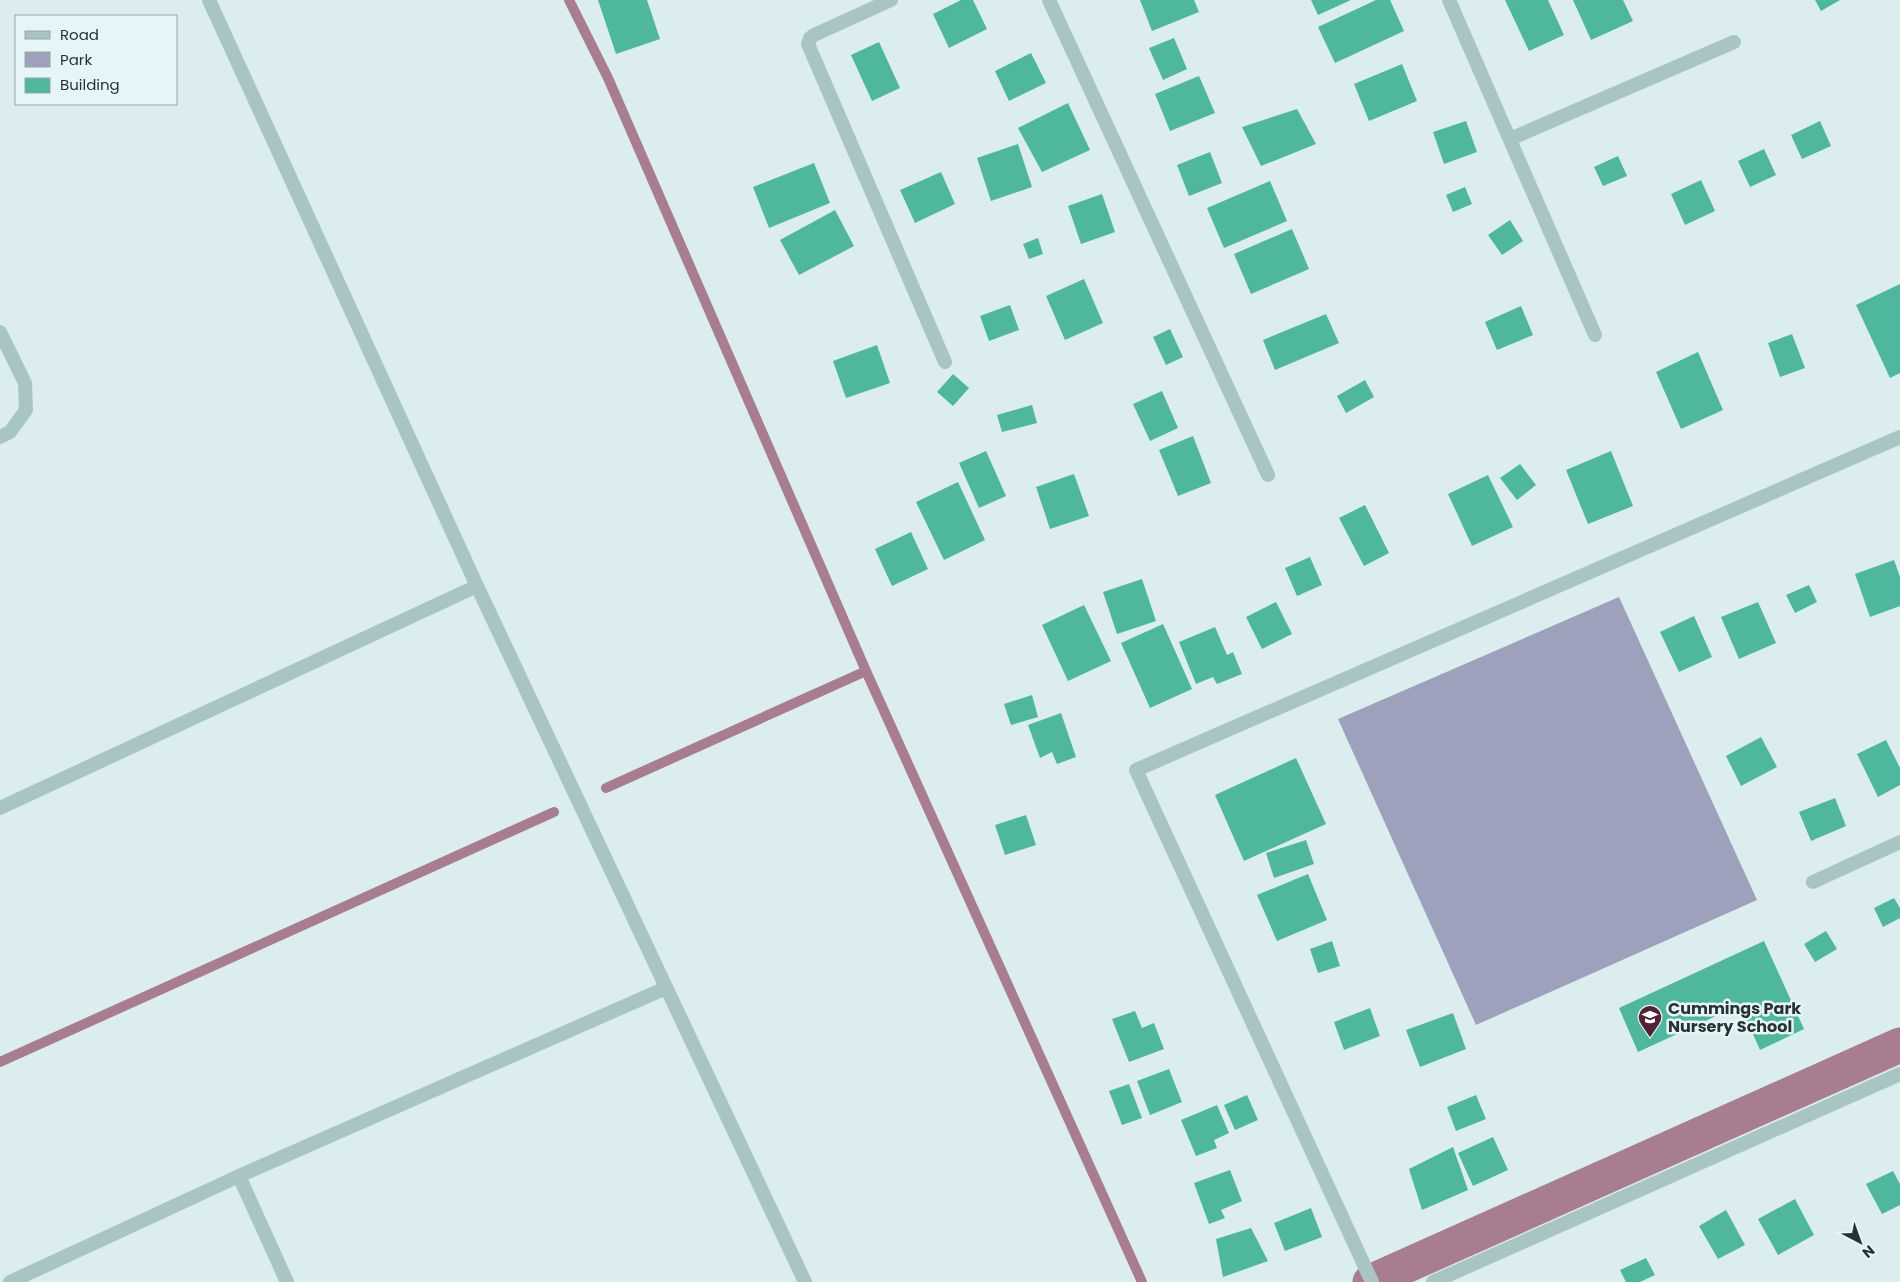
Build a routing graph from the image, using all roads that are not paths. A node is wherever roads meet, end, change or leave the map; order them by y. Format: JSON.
{"nodes":[{"id":1,"x":209,"y":0,"type":"edge"},
{"id":2,"x":891,"y":0,"type":"edge"},
{"id":3,"x":1049,"y":0,"type":"edge"},
{"id":4,"x":1449,"y":0,"type":"edge"},
{"id":5,"x":1734,"y":42,"type":"dead end"},
{"id":6,"x":1510,"y":139,"type":"junction"},
{"id":7,"x":0,"y":332,"type":"edge"},
{"id":8,"x":1595,"y":335,"type":"dead end"},
{"id":9,"x":945,"y":362,"type":"dead end"},
{"id":10,"x":0,"y":437,"type":"edge"},
{"id":11,"x":1900,"y":437,"type":"edge"},
{"id":12,"x":1268,"y":474,"type":"dead end"},
{"id":13,"x":477,"y":586,"type":"junction"},
{"id":14,"x":0,"y":808,"type":"edge"},
{"id":15,"x":1900,"y":842,"type":"edge"},
{"id":16,"x":1813,"y":882,"type":"dead end"},
{"id":17,"x":666,"y":988,"type":"junction"},
{"id":18,"x":1900,"y":1074,"type":"edge"},
{"id":19,"x":239,"y":1176,"type":"junction"},
{"id":20,"x":10,"y":1282,"type":"edge"},
{"id":21,"x":287,"y":1282,"type":"edge"},
{"id":22,"x":804,"y":1282,"type":"edge"},
{"id":23,"x":1372,"y":1282,"type":"edge"},
{"id":24,"x":1433,"y":1282,"type":"edge"}],
"edges":[{"from":1,"to":13,"type":"street"},
{"from":2,"to":9,"type":"street"},
{"from":3,"to":12,"type":"street"},
{"from":4,"to":6,"type":"street"},
{"from":5,"to":6,"type":"street"},
{"from":6,"to":8,"type":"street"},
{"from":7,"to":10,"type":"street"},
{"from":11,"to":23,"type":"street"},
{"from":13,"to":14,"type":"street"},
{"from":13,"to":17,"type":"street"},
{"from":15,"to":16,"type":"street"},
{"from":17,"to":19,"type":"street"},
{"from":17,"to":22,"type":"street"},
{"from":18,"to":24,"type":"street"},
{"from":19,"to":20,"type":"street"},
{"from":19,"to":21,"type":"street"}]}
